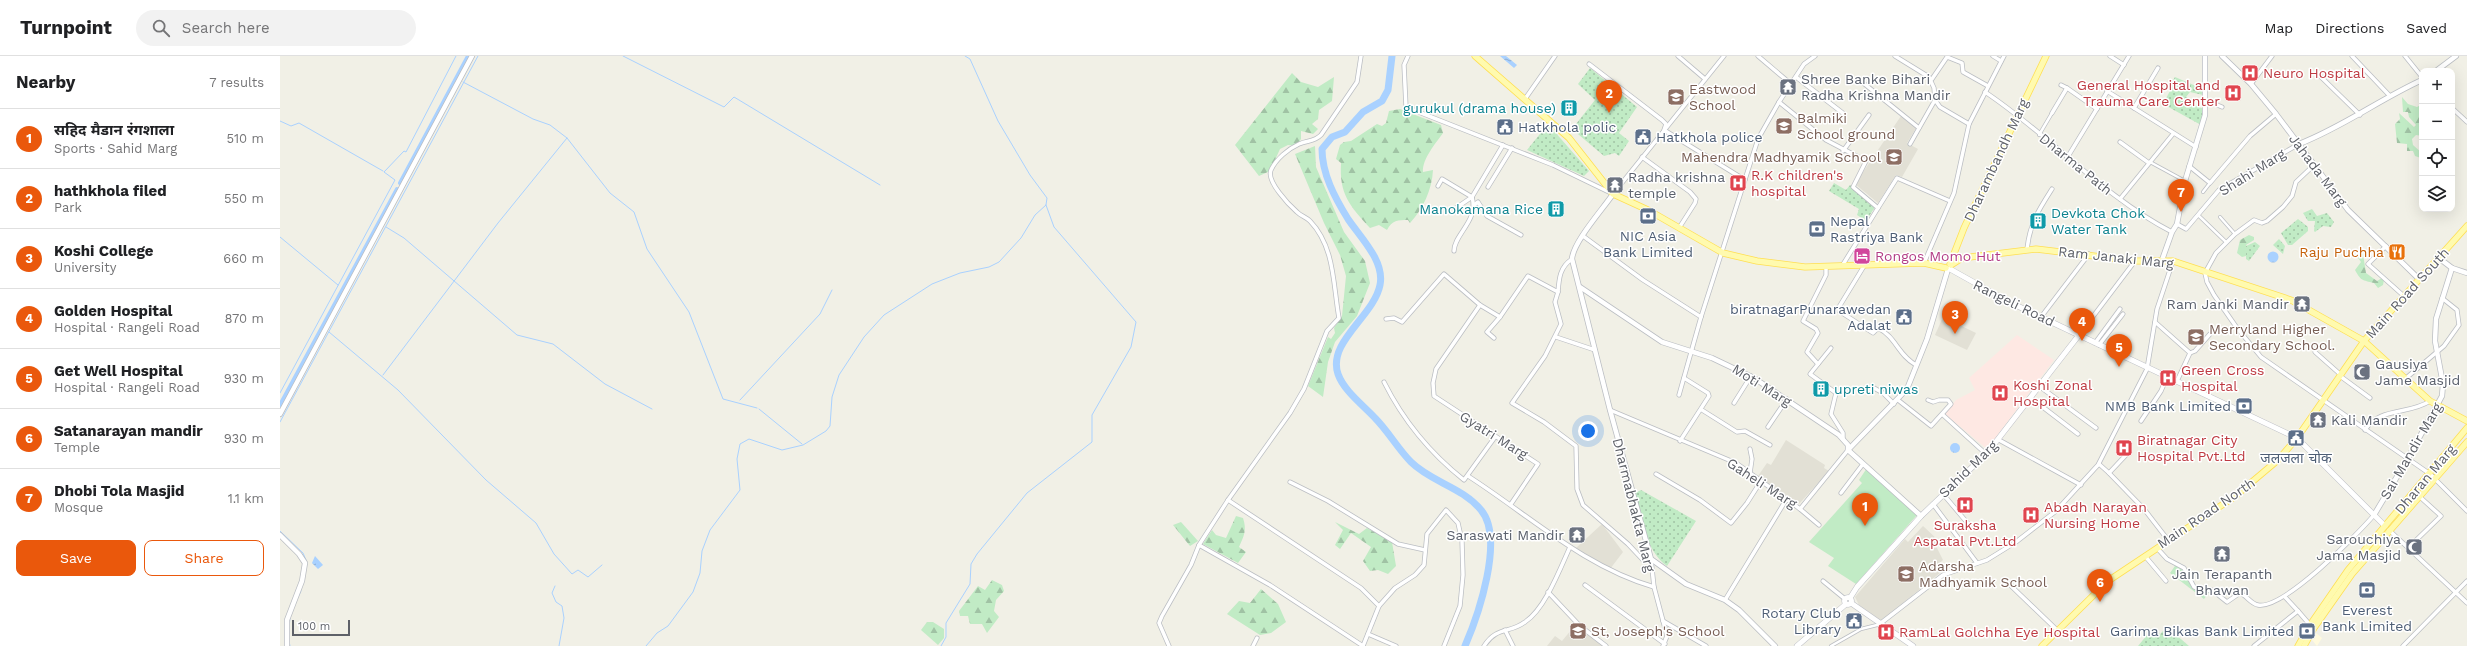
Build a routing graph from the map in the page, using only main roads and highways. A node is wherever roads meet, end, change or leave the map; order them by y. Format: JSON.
{"nodes":[{"id":1,"x":1475,"y":56,"type":"edge"},
{"id":2,"x":2046,"y":56,"type":"edge"},
{"id":3,"x":2467,"y":226,"type":"edge"},
{"id":4,"x":1949,"y":267,"type":"junction"},
{"id":5,"x":2079,"y":334,"type":"junction"},
{"id":6,"x":2364,"y":342,"type":"junction"},
{"id":7,"x":2467,"y":421,"type":"edge"},
{"id":8,"x":2467,"y":428,"type":"edge"},
{"id":9,"x":2297,"y":438,"type":"junction"},
{"id":10,"x":2466,"y":446,"type":"edge"},
{"id":11,"x":2385,"y":526,"type":"junction"},
{"id":12,"x":1848,"y":601,"type":"junction"},
{"id":13,"x":2303,"y":644,"type":"edge"},
{"id":14,"x":1797,"y":646,"type":"edge"},
{"id":15,"x":1912,"y":646,"type":"edge"},
{"id":16,"x":2042,"y":646,"type":"edge"}],
"edges":[{"from":1,"to":4,"type":"main road"},
{"from":2,"to":4,"type":"main road","name":"Dharambandh Marg"},
{"from":3,"to":6,"type":"main road","name":"Main Road South"},
{"from":4,"to":5,"type":"main road","name":"Rangeli Road"},
{"from":4,"to":6,"type":"main road","name":"Ram Janaki Marg"},
{"from":5,"to":9,"type":"main road","name":"Rangeli Road"},
{"from":5,"to":12,"type":"main road","name":"Sahid Marg"},
{"from":6,"to":7,"type":"main road","name":"Ram Janaki Marg"},
{"from":6,"to":9,"type":"main road","name":"Main Road North"},
{"from":8,"to":11,"type":"main road","name":"Dharan Marg"},
{"from":9,"to":11,"type":"main road","name":"Rangeli Road"},
{"from":9,"to":16,"type":"main road","name":"Main Road North"},
{"from":10,"to":13,"type":"main road","name":"Dharan Marg"},
{"from":11,"to":13,"type":"main road","name":"Dharan Marg"},
{"from":12,"to":14,"type":"main road","name":"Sahid Marg"},
{"from":12,"to":15,"type":"main road"}]}
